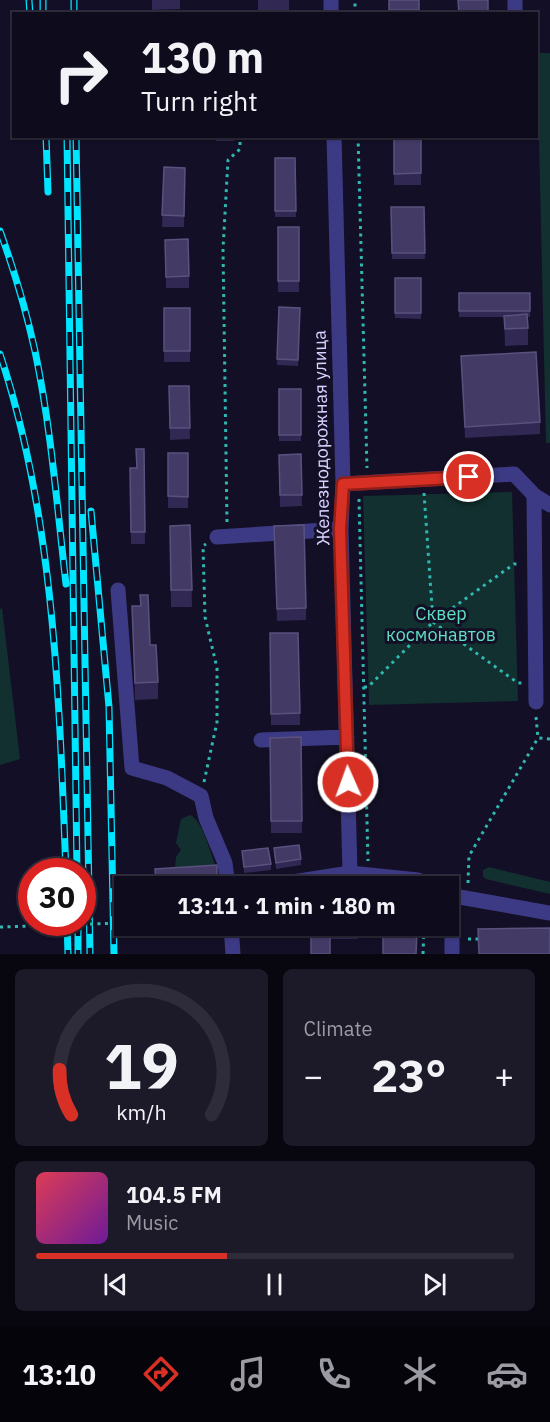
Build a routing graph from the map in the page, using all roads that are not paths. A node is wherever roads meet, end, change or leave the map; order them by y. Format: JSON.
{"nodes":[{"id":1,"x":334,"y":138,"type":"edge"},
{"id":2,"x":343,"y":484,"type":"junction"},
{"id":3,"x":534,"y":495,"type":"junction"},
{"id":4,"x":550,"y":505,"type":"edge"},
{"id":5,"x":340,"y":529,"type":"junction"},
{"id":6,"x":217,"y":537,"type":"road end"},
{"id":7,"x":118,"y":590,"type":"dead end"},
{"id":8,"x":536,"y":702,"type":"road end"},
{"id":9,"x":346,"y":736,"type":"junction"},
{"id":10,"x":261,"y":740,"type":"dead end"},
{"id":11,"x":350,"y":873,"type":"junction"},
{"id":12,"x":227,"y":876,"type":"edge"},
{"id":13,"x":331,"y":876,"type":"edge"},
{"id":14,"x":379,"y":876,"type":"edge"},
{"id":15,"x":459,"y":898,"type":"edge"},
{"id":16,"x":550,"y":914,"type":"edge"},
{"id":17,"x":232,"y":936,"type":"edge"},
{"id":18,"x":451,"y":936,"type":"edge"},
{"id":19,"x":233,"y":954,"type":"edge"},
{"id":20,"x":452,"y":954,"type":"edge"}],
"edges":[{"from":1,"to":2,"type":"street","name":"Железнодорожная улица"},
{"from":2,"to":3,"type":"street"},
{"from":2,"to":5,"type":"street","name":"Железнодорожная улица"},
{"from":3,"to":4,"type":"street"},
{"from":3,"to":8,"type":"street"},
{"from":5,"to":6,"type":"street"},
{"from":5,"to":9,"type":"street","name":"Железнодорожная улица"},
{"from":7,"to":12,"type":"street"},
{"from":9,"to":10,"type":"street"},
{"from":9,"to":11,"type":"street","name":"Железнодорожная улица"},
{"from":11,"to":13,"type":"street"},
{"from":11,"to":14,"type":"street"},
{"from":15,"to":16,"type":"street"},
{"from":17,"to":19,"type":"street"},
{"from":18,"to":20,"type":"street"}]}
